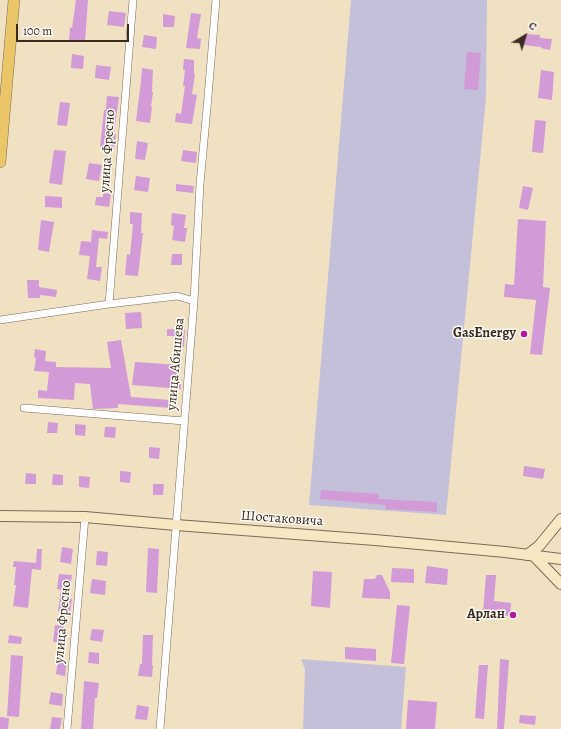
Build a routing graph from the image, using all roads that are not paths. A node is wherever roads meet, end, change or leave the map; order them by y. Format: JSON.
{"nodes":[{"id":1,"x":14,"y":0,"type":"edge"},
{"id":2,"x":133,"y":0,"type":"edge"},
{"id":3,"x":216,"y":0,"type":"edge"},
{"id":4,"x":0,"y":162,"type":"edge"},
{"id":5,"x":194,"y":301,"type":"junction"},
{"id":6,"x":110,"y":304,"type":"junction"},
{"id":7,"x":0,"y":320,"type":"edge"},
{"id":8,"x":24,"y":408,"type":"dead end"},
{"id":9,"x":184,"y":421,"type":"junction"},
{"id":10,"x":0,"y":516,"type":"edge"},
{"id":11,"x":85,"y":517,"type":"junction"},
{"id":12,"x":561,"y":519,"type":"edge"},
{"id":13,"x":176,"y":525,"type":"junction"},
{"id":14,"x":530,"y":556,"type":"junction"},
{"id":15,"x":561,"y":560,"type":"edge"},
{"id":16,"x":561,"y":584,"type":"edge"},
{"id":17,"x":67,"y":729,"type":"edge"},
{"id":18,"x":160,"y":729,"type":"edge"}],
"edges":[{"from":1,"to":4,"type":"main road"},
{"from":2,"to":6,"type":"street","name":"улица Фресно"},
{"from":3,"to":5,"type":"street","name":"улица Абишева"},
{"from":5,"to":6,"type":"street"},
{"from":5,"to":9,"type":"street","name":"улица Абишева"},
{"from":6,"to":7,"type":"street"},
{"from":8,"to":9,"type":"street"},
{"from":9,"to":13,"type":"street","name":"улица Абишева"},
{"from":10,"to":11,"type":"street","name":"Шостаковича"},
{"from":11,"to":13,"type":"street","name":"Шостаковича"},
{"from":11,"to":17,"type":"street","name":"улица Фресно"},
{"from":12,"to":14,"type":"street"},
{"from":13,"to":14,"type":"street","name":"Шостаковича"},
{"from":13,"to":18,"type":"street","name":"улица Абишева"},
{"from":14,"to":15,"type":"street","name":"Шостаковича"},
{"from":14,"to":16,"type":"street"}]}
